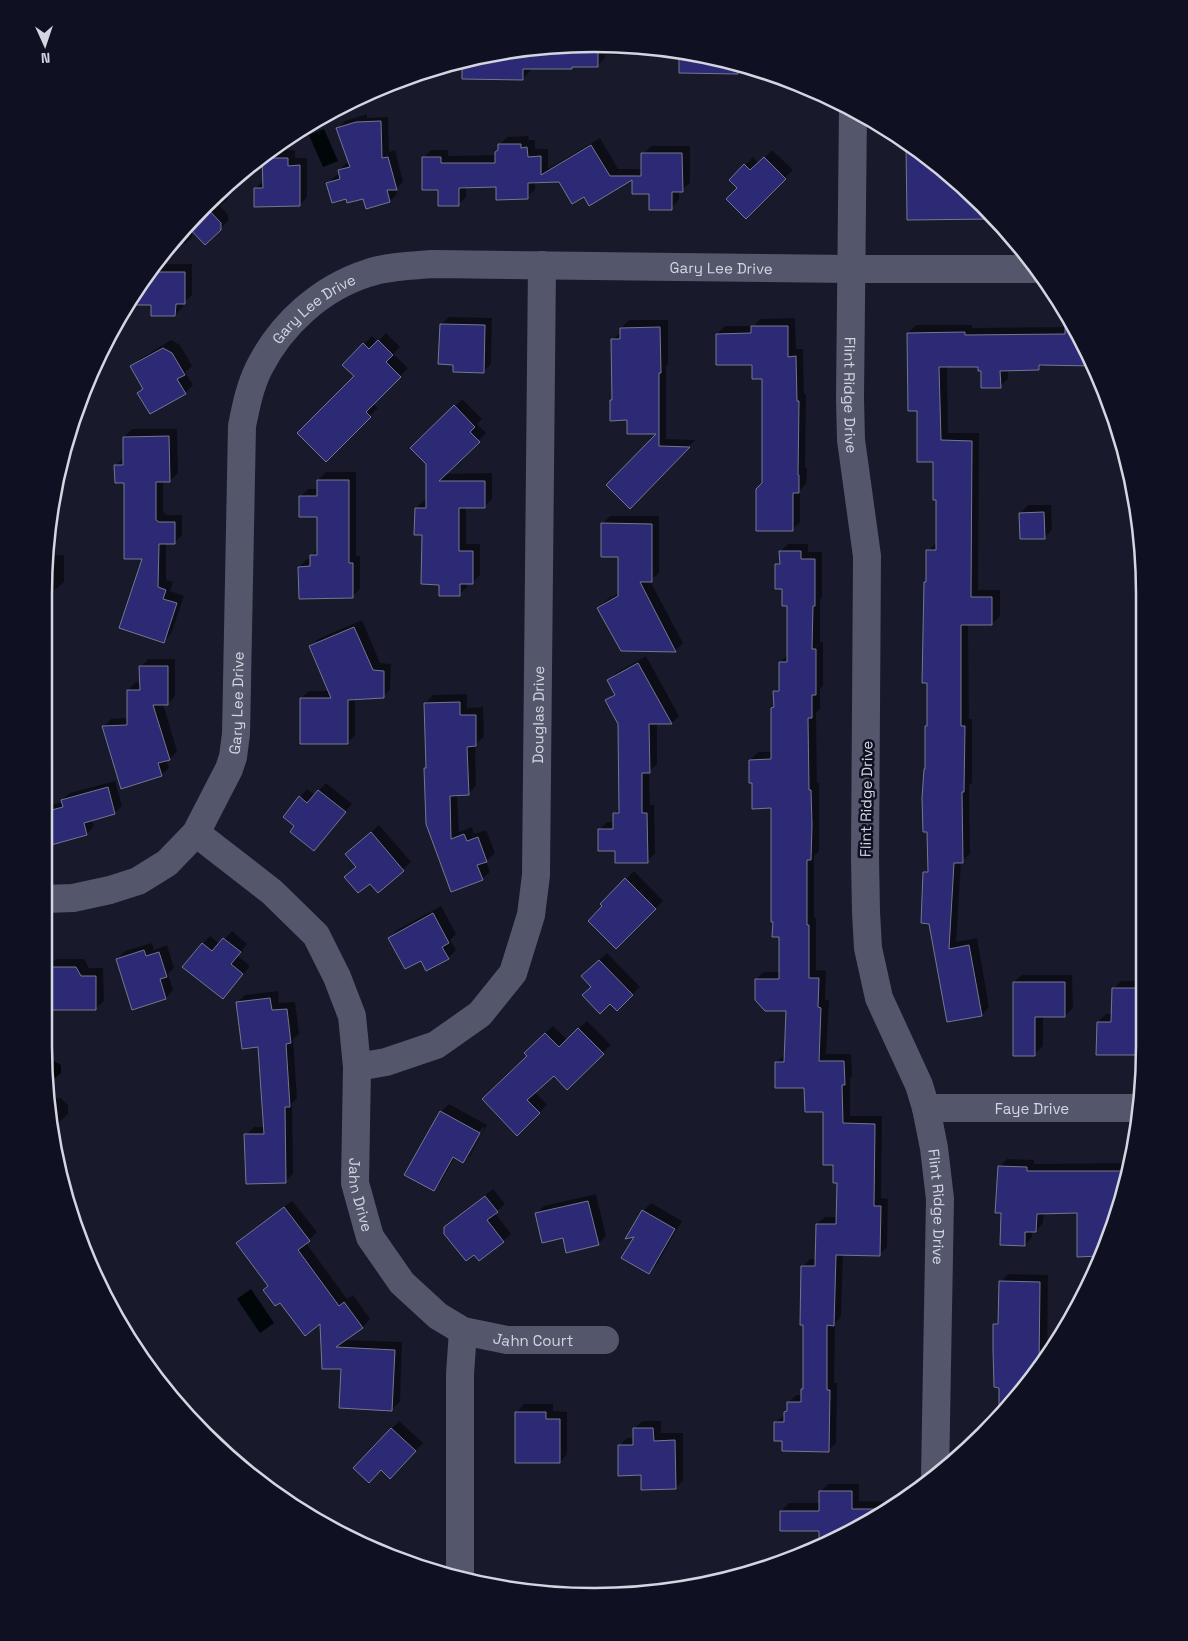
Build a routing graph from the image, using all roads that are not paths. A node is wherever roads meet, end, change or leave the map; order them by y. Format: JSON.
{"nodes":[{"id":1,"x":853,"y":119,"type":"edge"},
{"id":2,"x":542,"y":265,"type":"junction"},
{"id":3,"x":852,"y":269,"type":"junction"},
{"id":4,"x":1027,"y":269,"type":"edge"},
{"id":5,"x":196,"y":833,"type":"junction"},
{"id":6,"x":52,"y":899,"type":"edge"},
{"id":7,"x":357,"y":1067,"type":"junction"},
{"id":8,"x":926,"y":1108,"type":"junction"},
{"id":9,"x":1132,"y":1108,"type":"edge"},
{"id":10,"x":463,"y":1331,"type":"junction"},
{"id":11,"x":605,"y":1340,"type":"dead end"},
{"id":12,"x":935,"y":1467,"type":"edge"},
{"id":13,"x":460,"y":1571,"type":"edge"}],
"edges":[{"from":1,"to":3,"type":"street","name":"Flint Ridge Drive"},
{"from":2,"to":3,"type":"street","name":"Gary Lee Drive"},
{"from":2,"to":5,"type":"street","name":"Gary Lee Drive"},
{"from":2,"to":7,"type":"street","name":"Douglas Drive"},
{"from":3,"to":4,"type":"street","name":"Gary Lee Drive"},
{"from":3,"to":8,"type":"street","name":"Flint Ridge Drive"},
{"from":5,"to":6,"type":"street","name":"Gary Lee Drive"},
{"from":5,"to":7,"type":"street","name":"Jahn Drive"},
{"from":7,"to":10,"type":"street","name":"Jahn Drive"},
{"from":8,"to":9,"type":"street","name":"Faye Drive"},
{"from":8,"to":12,"type":"street","name":"Flint Ridge Drive"},
{"from":10,"to":11,"type":"street","name":"Jahn Court"},
{"from":10,"to":13,"type":"street"}]}
